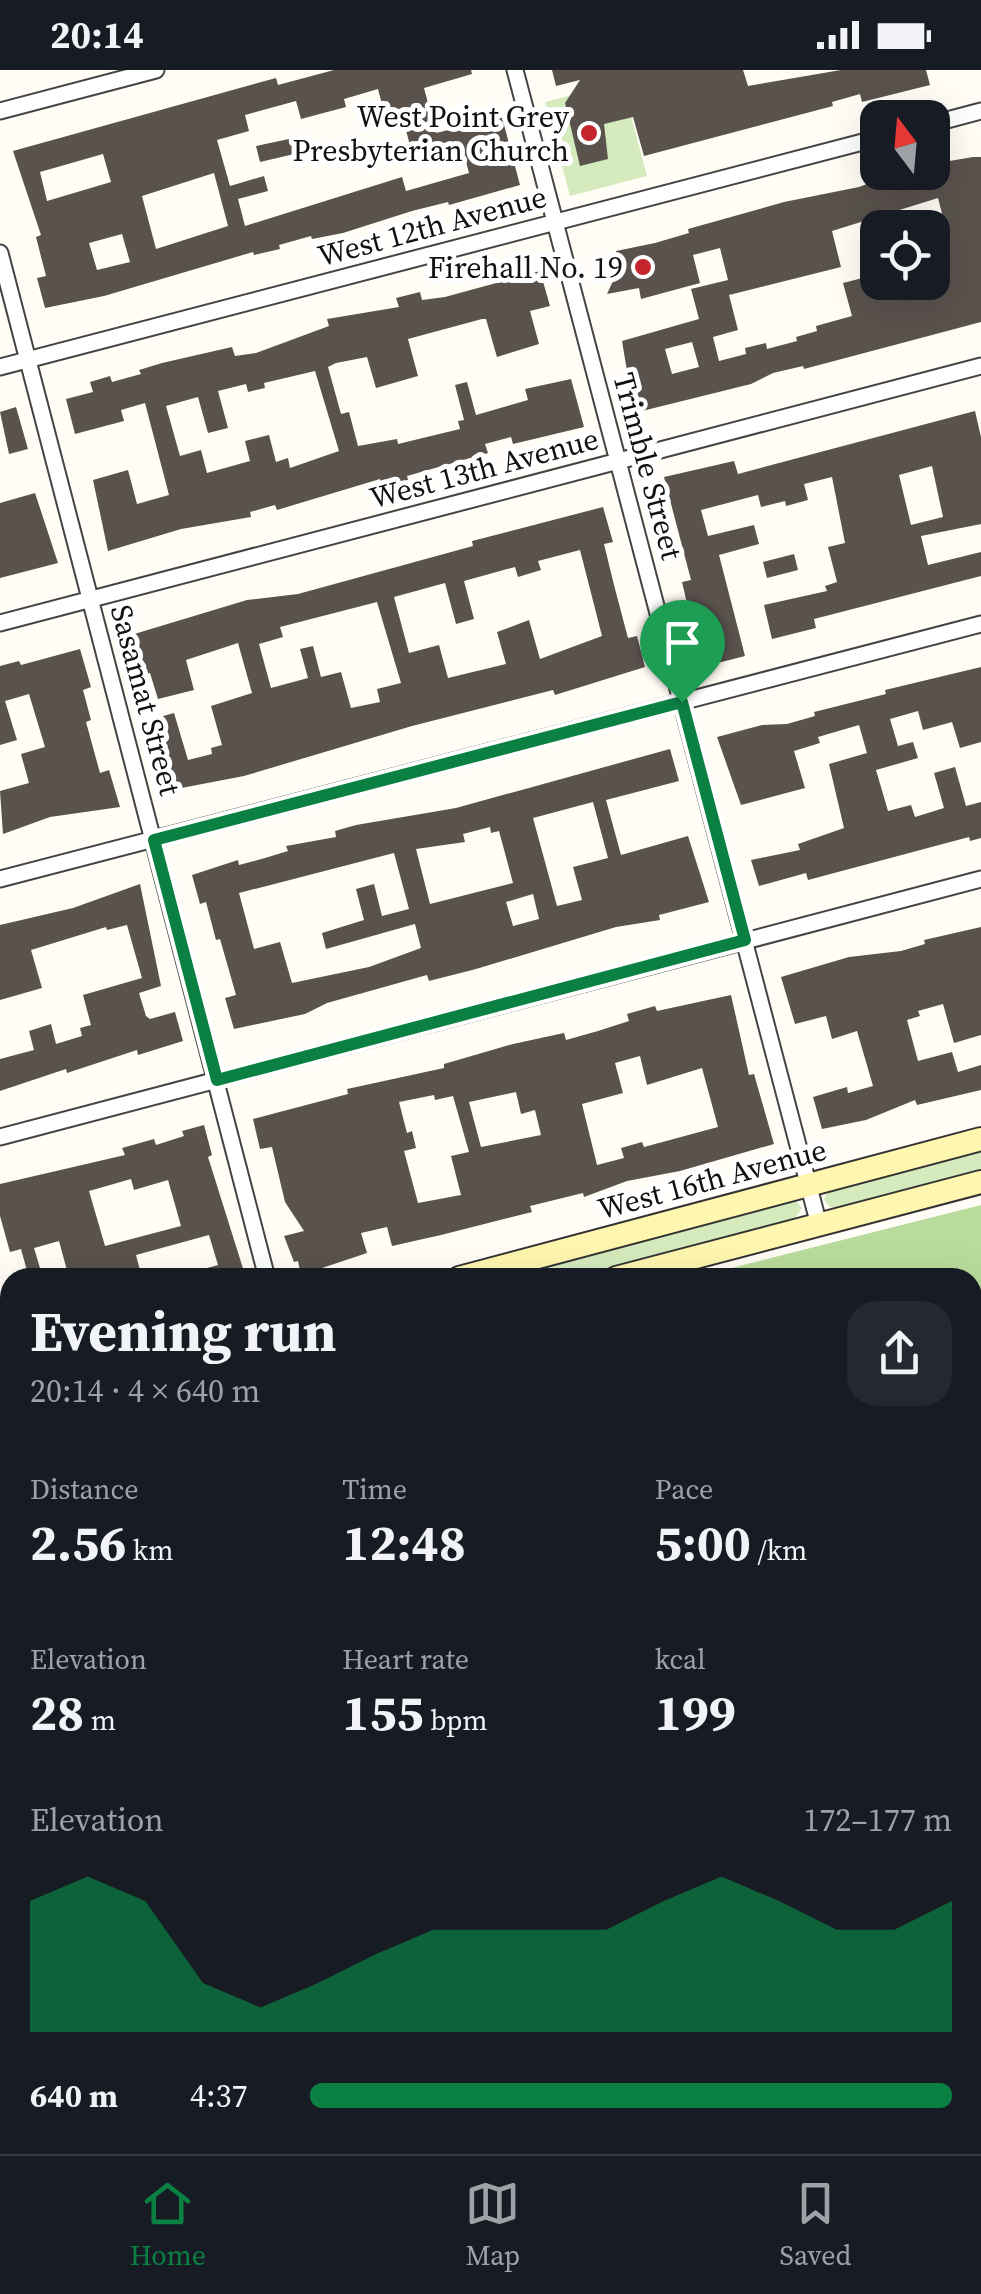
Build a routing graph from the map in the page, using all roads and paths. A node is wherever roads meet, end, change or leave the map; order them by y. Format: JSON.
{"nodes":[{"id":1,"x":156,"y":70,"type":"edge"},
{"id":2,"x":515,"y":70,"type":"edge"},
{"id":3,"x":0,"y":111,"type":"edge"},
{"id":4,"x":981,"y":111,"type":"edge"},
{"id":5,"x":950,"y":119,"type":"edge"},
{"id":6,"x":860,"y":143,"type":"edge"},
{"id":7,"x":556,"y":222,"type":"junction"},
{"id":8,"x":0,"y":254,"type":"edge"},
{"id":9,"x":28,"y":359,"type":"junction"},
{"id":10,"x":0,"y":366,"type":"edge"},
{"id":11,"x":981,"y":366,"type":"edge"},
{"id":12,"x":618,"y":461,"type":"junction"},
{"id":13,"x":91,"y":600,"type":"junction"},
{"id":14,"x":0,"y":623,"type":"edge"},
{"id":15,"x":981,"y":624,"type":"edge"},
{"id":16,"x":682,"y":702,"type":"junction"},
{"id":17,"x":154,"y":840,"type":"junction"},
{"id":18,"x":981,"y":879,"type":"edge"},
{"id":19,"x":0,"y":880,"type":"edge"},
{"id":20,"x":745,"y":940,"type":"junction"},
{"id":21,"x":217,"y":1080,"type":"junction"},
{"id":22,"x":0,"y":1137,"type":"edge"},
{"id":23,"x":981,"y":1139,"type":"edge"},
{"id":24,"x":981,"y":1182,"type":"edge"},
{"id":25,"x":808,"y":1184,"type":"junction"},
{"id":26,"x":819,"y":1225,"type":"junction"},
{"id":27,"x":265,"y":1268,"type":"edge"},
{"id":28,"x":496,"y":1268,"type":"edge"},
{"id":29,"x":654,"y":1268,"type":"edge"}],
"edges":[{"from":1,"to":3,"type":"street"},
{"from":2,"to":7,"type":"street","name":"Trimble Street"},
{"from":4,"to":5,"type":"street"},
{"from":6,"to":7,"type":"street","name":"West 12th Avenue"},
{"from":7,"to":9,"type":"street","name":"West 12th Avenue"},
{"from":7,"to":12,"type":"street","name":"Trimble Street"},
{"from":8,"to":9,"type":"street","name":"Sasamat Street"},
{"from":9,"to":10,"type":"street","name":"West 12th Avenue"},
{"from":9,"to":13,"type":"street","name":"Sasamat Street"},
{"from":11,"to":12,"type":"street","name":"West 13th Avenue"},
{"from":12,"to":13,"type":"street","name":"West 13th Avenue"},
{"from":12,"to":16,"type":"street","name":"Trimble Street"},
{"from":13,"to":14,"type":"street","name":"West 13th Avenue"},
{"from":13,"to":17,"type":"street","name":"Sasamat Street"},
{"from":15,"to":16,"type":"street"},
{"from":16,"to":17,"type":"street"},
{"from":16,"to":20,"type":"street","name":"Trimble Street"},
{"from":17,"to":19,"type":"street"},
{"from":17,"to":21,"type":"street","name":"Sasamat Street"},
{"from":18,"to":20,"type":"street"},
{"from":20,"to":21,"type":"street"},
{"from":20,"to":25,"type":"street","name":"Trimble Street"},
{"from":21,"to":22,"type":"street"},
{"from":21,"to":27,"type":"street","name":"Sasamat Street"},
{"from":23,"to":25,"type":"main road","name":"West 16th Avenue"},
{"from":24,"to":26,"type":"main road"},
{"from":25,"to":26,"type":"street","name":"Trimble Street"},
{"from":25,"to":28,"type":"main road","name":"West 16th Avenue"},
{"from":26,"to":29,"type":"main road"}]}
